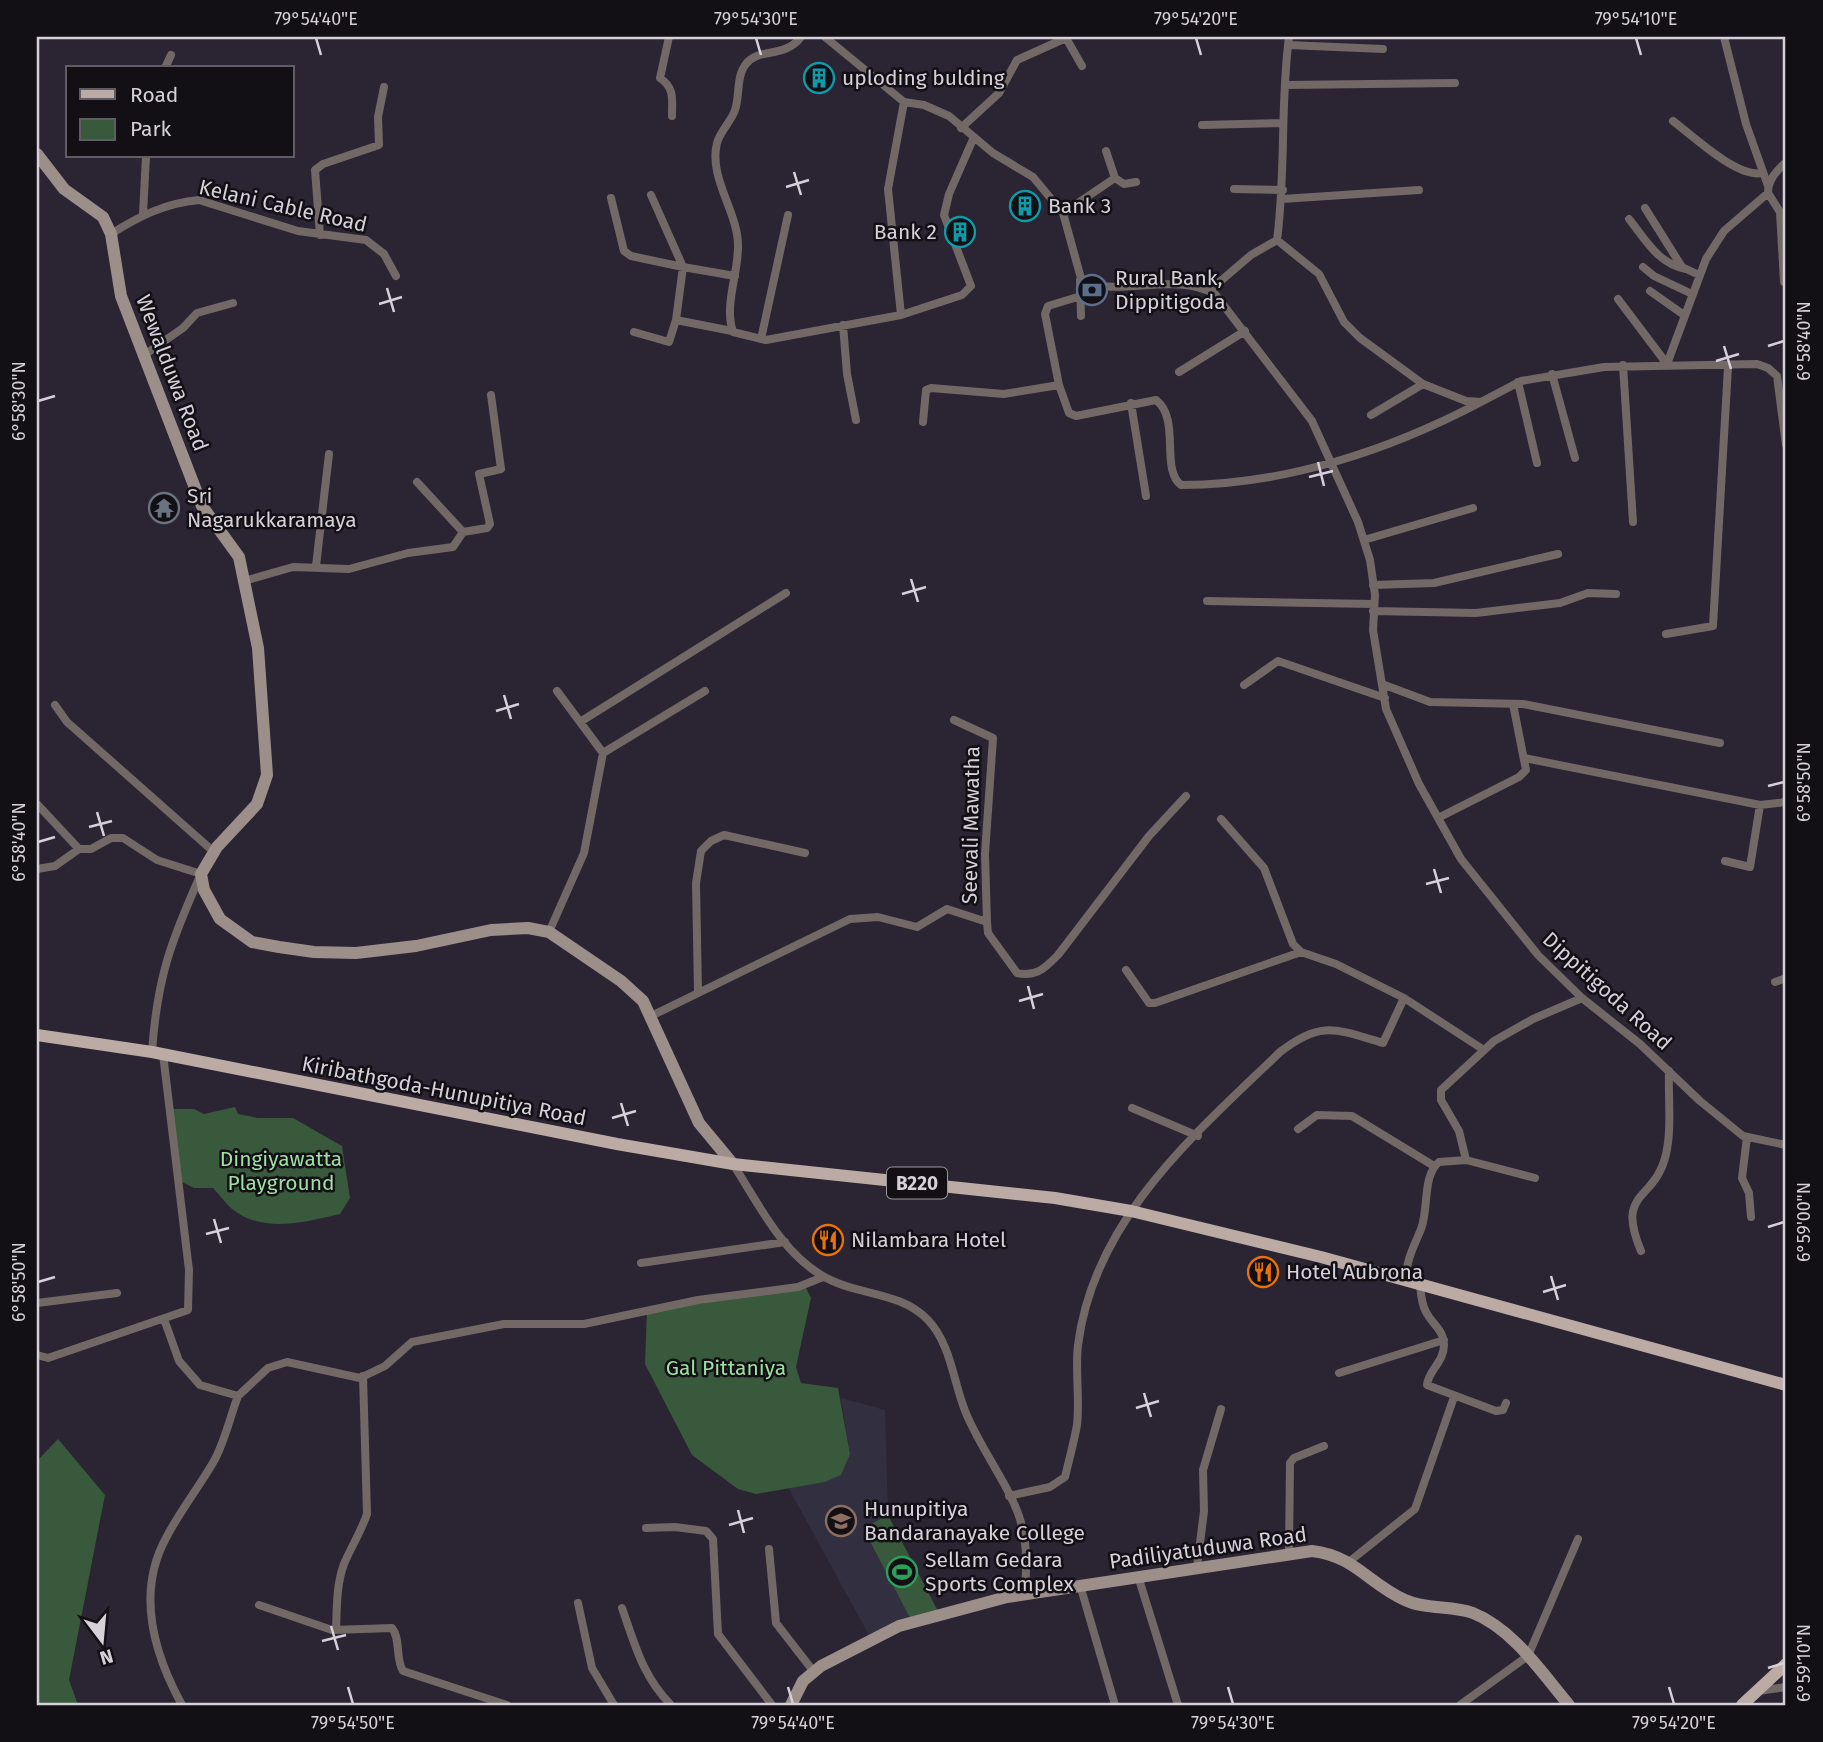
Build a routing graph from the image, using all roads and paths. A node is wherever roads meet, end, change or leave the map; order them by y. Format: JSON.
{"nodes":[{"id":1,"x":669,"y":37,"type":"edge"},
{"id":2,"x":801,"y":37,"type":"edge"},
{"id":3,"x":825,"y":37,"type":"edge"},
{"id":4,"x":1724,"y":37,"type":"edge"},
{"id":5,"x":1289,"y":41,"type":"edge"},
{"id":6,"x":1383,"y":49,"type":"dead end"},
{"id":7,"x":172,"y":55,"type":"dead end"},
{"id":8,"x":166,"y":66,"type":"edge"},
{"id":9,"x":1082,"y":66,"type":"dead end"},
{"id":10,"x":1455,"y":83,"type":"dead end"},
{"id":11,"x":1285,"y":85,"type":"junction"},
{"id":12,"x":384,"y":87,"type":"dead end"},
{"id":13,"x":904,"y":102,"type":"junction"},
{"id":14,"x":672,"y":116,"type":"dead end"},
{"id":15,"x":1673,"y":121,"type":"dead end"},
{"id":16,"x":1283,"y":123,"type":"junction"},
{"id":17,"x":1202,"y":125,"type":"dead end"},
{"id":18,"x":961,"y":128,"type":"junction"},
{"id":19,"x":974,"y":137,"type":"junction"},
{"id":20,"x":1106,"y":151,"type":"dead end"},
{"id":21,"x":37,"y":154,"type":"edge"},
{"id":22,"x":146,"y":158,"type":"edge"},
{"id":23,"x":1786,"y":162,"type":"edge"},
{"id":24,"x":1762,"y":173,"type":"junction"},
{"id":25,"x":1115,"y":178,"type":"junction"},
{"id":26,"x":1136,"y":182,"type":"dead end"},
{"id":27,"x":1234,"y":190,"type":"dead end"},
{"id":28,"x":1419,"y":190,"type":"dead end"},
{"id":29,"x":1768,"y":190,"type":"junction"},
{"id":30,"x":652,"y":195,"type":"dead end"},
{"id":31,"x":1282,"y":195,"type":"junction"},
{"id":32,"x":611,"y":198,"type":"dead end"},
{"id":33,"x":1645,"y":208,"type":"dead end"},
{"id":34,"x":1063,"y":213,"type":"junction"},
{"id":35,"x":143,"y":214,"type":"junction"},
{"id":36,"x":788,"y":215,"type":"dead end"},
{"id":37,"x":1629,"y":219,"type":"dead end"},
{"id":38,"x":111,"y":234,"type":"junction"},
{"id":39,"x":320,"y":235,"type":"junction"},
{"id":40,"x":1277,"y":240,"type":"junction"},
{"id":41,"x":683,"y":267,"type":"junction"},
{"id":42,"x":1643,"y":267,"type":"dead end"},
{"id":43,"x":1686,"y":269,"type":"junction"},
{"id":44,"x":1699,"y":275,"type":"junction"},
{"id":45,"x":396,"y":276,"type":"dead end"},
{"id":46,"x":735,"y":276,"type":"junction"},
{"id":47,"x":1080,"y":281,"type":"junction"},
{"id":48,"x":1784,"y":282,"type":"dead end"},
{"id":49,"x":1209,"y":291,"type":"junction"},
{"id":50,"x":1650,"y":291,"type":"dead end"},
{"id":51,"x":1692,"y":294,"type":"junction"},
{"id":52,"x":1081,"y":296,"type":"junction"},
{"id":53,"x":1618,"y":299,"type":"dead end"},
{"id":54,"x":233,"y":303,"type":"dead end"},
{"id":55,"x":901,"y":315,"type":"junction"},
{"id":56,"x":1684,"y":315,"type":"junction"},
{"id":57,"x":1082,"y":316,"type":"dead end"},
{"id":58,"x":676,"y":320,"type":"junction"},
{"id":59,"x":843,"y":325,"type":"junction"},
{"id":60,"x":732,"y":331,"type":"junction"},
{"id":61,"x":1245,"y":331,"type":"junction"},
{"id":62,"x":634,"y":332,"type":"dead end"},
{"id":63,"x":761,"y":339,"type":"junction"},
{"id":64,"x":144,"y":355,"type":"junction"},
{"id":65,"x":1667,"y":364,"type":"junction"},
{"id":66,"x":1623,"y":365,"type":"junction"},
{"id":67,"x":1728,"y":367,"type":"junction"},
{"id":68,"x":1179,"y":372,"type":"dead end"},
{"id":69,"x":1552,"y":374,"type":"junction"},
{"id":70,"x":1518,"y":382,"type":"junction"},
{"id":71,"x":1423,"y":384,"type":"junction"},
{"id":72,"x":1059,"y":385,"type":"junction"},
{"id":73,"x":491,"y":396,"type":"dead end"},
{"id":74,"x":1481,"y":402,"type":"junction"},
{"id":75,"x":1131,"y":403,"type":"junction"},
{"id":76,"x":1371,"y":415,"type":"dead end"},
{"id":77,"x":856,"y":420,"type":"dead end"},
{"id":78,"x":923,"y":422,"type":"dead end"},
{"id":79,"x":1786,"y":445,"type":"edge"},
{"id":80,"x":329,"y":454,"type":"dead end"},
{"id":81,"x":1575,"y":458,"type":"dead end"},
{"id":82,"x":1537,"y":463,"type":"dead end"},
{"id":83,"x":1333,"y":464,"type":"junction"},
{"id":84,"x":417,"y":482,"type":"dead end"},
{"id":85,"x":1146,"y":496,"type":"dead end"},
{"id":86,"x":1473,"y":508,"type":"dead end"},
{"id":87,"x":1633,"y":522,"type":"dead end"},
{"id":88,"x":463,"y":531,"type":"junction"},
{"id":89,"x":1364,"y":540,"type":"junction"},
{"id":90,"x":1558,"y":554,"type":"dead end"},
{"id":91,"x":316,"y":566,"type":"junction"},
{"id":92,"x":244,"y":582,"type":"junction"},
{"id":93,"x":1373,"y":585,"type":"junction"},
{"id":94,"x":786,"y":593,"type":"dead end"},
{"id":95,"x":1616,"y":594,"type":"dead end"},
{"id":96,"x":1207,"y":601,"type":"dead end"},
{"id":97,"x":1373,"y":607,"type":"junction"},
{"id":98,"x":1666,"y":634,"type":"dead end"},
{"id":99,"x":1381,"y":684,"type":"junction"},
{"id":100,"x":1244,"y":685,"type":"dead end"},
{"id":101,"x":557,"y":691,"type":"dead end"},
{"id":102,"x":705,"y":691,"type":"dead end"},
{"id":103,"x":1385,"y":698,"type":"junction"},
{"id":104,"x":1513,"y":704,"type":"junction"},
{"id":105,"x":55,"y":705,"type":"dead end"},
{"id":106,"x":954,"y":720,"type":"dead end"},
{"id":107,"x":580,"y":722,"type":"junction"},
{"id":108,"x":1720,"y":743,"type":"dead end"},
{"id":109,"x":603,"y":753,"type":"junction"},
{"id":110,"x":1524,"y":758,"type":"junction"},
{"id":111,"x":1186,"y":796,"type":"dead end"},
{"id":112,"x":1786,"y":802,"type":"edge"},
{"id":113,"x":37,"y":804,"type":"edge"},
{"id":114,"x":1760,"y":805,"type":"junction"},
{"id":115,"x":1438,"y":818,"type":"junction"},
{"id":116,"x":1221,"y":819,"type":"dead end"},
{"id":117,"x":79,"y":849,"type":"junction"},
{"id":118,"x":214,"y":852,"type":"junction"},
{"id":119,"x":805,"y":853,"type":"dead end"},
{"id":120,"x":1725,"y":861,"type":"dead end"},
{"id":121,"x":37,"y":869,"type":"edge"},
{"id":122,"x":201,"y":874,"type":"junction"},
{"id":123,"x":987,"y":922,"type":"junction"},
{"id":124,"x":549,"y":932,"type":"junction"},
{"id":125,"x":1301,"y":952,"type":"junction"},
{"id":126,"x":1126,"y":970,"type":"dead end"},
{"id":127,"x":1786,"y":978,"type":"edge"},
{"id":128,"x":1775,"y":982,"type":"dead end"},
{"id":129,"x":698,"y":992,"type":"junction"},
{"id":130,"x":1405,"y":998,"type":"junction"},
{"id":131,"x":1582,"y":998,"type":"junction"},
{"id":132,"x":651,"y":1016,"type":"junction"},
{"id":133,"x":37,"y":1035,"type":"edge"},
{"id":134,"x":1484,"y":1050,"type":"junction"},
{"id":135,"x":158,"y":1053,"type":"junction"},
{"id":136,"x":1669,"y":1071,"type":"junction"},
{"id":137,"x":1132,"y":1108,"type":"dead end"},
{"id":138,"x":1298,"y":1129,"type":"dead end"},
{"id":139,"x":1198,"y":1136,"type":"junction"},
{"id":140,"x":1747,"y":1137,"type":"junction"},
{"id":141,"x":1786,"y":1145,"type":"edge"},
{"id":142,"x":1466,"y":1160,"type":"junction"},
{"id":143,"x":733,"y":1164,"type":"junction"},
{"id":144,"x":1434,"y":1166,"type":"junction"},
{"id":145,"x":1535,"y":1178,"type":"dead end"},
{"id":146,"x":1131,"y":1210,"type":"junction"},
{"id":147,"x":1751,"y":1217,"type":"dead end"},
{"id":148,"x":785,"y":1242,"type":"junction"},
{"id":149,"x":1641,"y":1251,"type":"dead end"},
{"id":150,"x":641,"y":1263,"type":"dead end"},
{"id":151,"x":823,"y":1277,"type":"junction"},
{"id":152,"x":1405,"y":1280,"type":"junction"},
{"id":153,"x":1420,"y":1284,"type":"junction"},
{"id":154,"x":117,"y":1293,"type":"dead end"},
{"id":155,"x":37,"y":1303,"type":"edge"},
{"id":156,"x":164,"y":1320,"type":"junction"},
{"id":157,"x":1444,"y":1340,"type":"junction"},
{"id":158,"x":37,"y":1355,"type":"edge"},
{"id":159,"x":1339,"y":1373,"type":"dead end"},
{"id":160,"x":363,"y":1376,"type":"junction"},
{"id":161,"x":1786,"y":1385,"type":"edge"},
{"id":162,"x":238,"y":1396,"type":"junction"},
{"id":163,"x":1454,"y":1397,"type":"junction"},
{"id":164,"x":1506,"y":1403,"type":"dead end"},
{"id":165,"x":1221,"y":1409,"type":"dead end"},
{"id":166,"x":1324,"y":1446,"type":"dead end"},
{"id":167,"x":1009,"y":1496,"type":"junction"},
{"id":168,"x":646,"y":1528,"type":"dead end"},
{"id":169,"x":1578,"y":1539,"type":"dead end"},
{"id":170,"x":769,"y":1549,"type":"dead end"},
{"id":171,"x":1290,"y":1552,"type":"junction"},
{"id":172,"x":1350,"y":1561,"type":"junction"},
{"id":173,"x":1197,"y":1567,"type":"junction"},
{"id":174,"x":1138,"y":1576,"type":"junction"},
{"id":175,"x":1080,"y":1585,"type":"junction"},
{"id":176,"x":1025,"y":1595,"type":"junction"},
{"id":177,"x":579,"y":1603,"type":"dead end"},
{"id":178,"x":259,"y":1605,"type":"dead end"},
{"id":179,"x":622,"y":1608,"type":"dead end"},
{"id":180,"x":336,"y":1630,"type":"junction"},
{"id":181,"x":1528,"y":1656,"type":"junction"},
{"id":182,"x":1786,"y":1664,"type":"edge"},
{"id":183,"x":814,"y":1672,"type":"junction"},
{"id":184,"x":1786,"y":1687,"type":"edge"},
{"id":185,"x":1757,"y":1691,"type":"junction"},
{"id":186,"x":610,"y":1704,"type":"edge"},
{"id":187,"x":182,"y":1705,"type":"edge"},
{"id":188,"x":507,"y":1705,"type":"edge"},
{"id":189,"x":671,"y":1705,"type":"edge"},
{"id":190,"x":772,"y":1705,"type":"edge"},
{"id":191,"x":791,"y":1705,"type":"edge"},
{"id":192,"x":1115,"y":1705,"type":"edge"},
{"id":193,"x":1178,"y":1705,"type":"edge"},
{"id":194,"x":1460,"y":1705,"type":"edge"},
{"id":195,"x":1569,"y":1705,"type":"edge"},
{"id":196,"x":1742,"y":1705,"type":"edge"}],
"edges":[{"from":1,"to":14,"type":"street"},
{"from":2,"to":46,"type":"street"},
{"from":3,"to":13,"type":"street"},
{"from":4,"to":24,"type":"street"},
{"from":5,"to":6,"type":"street"},
{"from":5,"to":11,"type":"street"},
{"from":7,"to":8,"type":"street"},
{"from":9,"to":18,"type":"street"},
{"from":10,"to":11,"type":"street"},
{"from":11,"to":16,"type":"street"},
{"from":12,"to":39,"type":"street"},
{"from":13,"to":18,"type":"street"},
{"from":13,"to":55,"type":"street"},
{"from":15,"to":24,"type":"street"},
{"from":16,"to":17,"type":"street"},
{"from":16,"to":31,"type":"street"},
{"from":18,"to":19,"type":"street"},
{"from":19,"to":34,"type":"street"},
{"from":19,"to":55,"type":"street"},
{"from":20,"to":25,"type":"street"},
{"from":21,"to":38,"type":"street","name":"Wewalduwa Road"},
{"from":22,"to":35,"type":"street"},
{"from":23,"to":29,"type":"street"},
{"from":24,"to":29,"type":"street"},
{"from":25,"to":26,"type":"street"},
{"from":25,"to":34,"type":"street"},
{"from":27,"to":31,"type":"street"},
{"from":28,"to":31,"type":"street"},
{"from":29,"to":44,"type":"street"},
{"from":29,"to":48,"type":"street"},
{"from":30,"to":41,"type":"street"},
{"from":31,"to":40,"type":"street"},
{"from":32,"to":41,"type":"street"},
{"from":33,"to":43,"type":"street"},
{"from":34,"to":47,"type":"street"},
{"from":35,"to":38,"type":"street","name":"Kelani Cable Road"},
{"from":35,"to":39,"type":"street","name":"Kelani Cable Road"},
{"from":36,"to":63,"type":"street"},
{"from":37,"to":43,"type":"street"},
{"from":38,"to":64,"type":"street","name":"Wewalduwa Road"},
{"from":39,"to":45,"type":"street","name":"Kelani Cable Road"},
{"from":40,"to":49,"type":"street"},
{"from":40,"to":71,"type":"street"},
{"from":41,"to":46,"type":"street"},
{"from":41,"to":58,"type":"street"},
{"from":42,"to":51,"type":"street"},
{"from":43,"to":44,"type":"street"},
{"from":44,"to":51,"type":"street"},
{"from":46,"to":60,"type":"street"},
{"from":47,"to":49,"type":"street"},
{"from":47,"to":52,"type":"street"},
{"from":49,"to":61,"type":"street","name":"Dippitigoda Road"},
{"from":50,"to":56,"type":"street"},
{"from":51,"to":56,"type":"street"},
{"from":52,"to":57,"type":"street"},
{"from":52,"to":72,"type":"street"},
{"from":53,"to":65,"type":"street"},
{"from":54,"to":64,"type":"street"},
{"from":55,"to":59,"type":"street"},
{"from":56,"to":65,"type":"street"},
{"from":58,"to":60,"type":"street"},
{"from":58,"to":62,"type":"street"},
{"from":59,"to":63,"type":"street"},
{"from":59,"to":77,"type":"street"},
{"from":60,"to":63,"type":"street"},
{"from":61,"to":68,"type":"street"},
{"from":61,"to":83,"type":"street","name":"Dippitigoda Road"},
{"from":64,"to":92,"type":"street","name":"Wewalduwa Road"},
{"from":65,"to":66,"type":"street"},
{"from":65,"to":67,"type":"street"},
{"from":66,"to":69,"type":"street"},
{"from":66,"to":87,"type":"street"},
{"from":67,"to":79,"type":"street"},
{"from":67,"to":98,"type":"street"},
{"from":69,"to":70,"type":"street"},
{"from":69,"to":81,"type":"street"},
{"from":70,"to":74,"type":"street"},
{"from":70,"to":82,"type":"street"},
{"from":71,"to":74,"type":"street"},
{"from":71,"to":76,"type":"street"},
{"from":72,"to":75,"type":"street"},
{"from":72,"to":78,"type":"street"},
{"from":73,"to":88,"type":"street"},
{"from":74,"to":83,"type":"street"},
{"from":75,"to":83,"type":"street"},
{"from":75,"to":85,"type":"street"},
{"from":80,"to":91,"type":"street"},
{"from":83,"to":89,"type":"street","name":"Dippitigoda Road"},
{"from":84,"to":88,"type":"street"},
{"from":86,"to":89,"type":"street"},
{"from":88,"to":91,"type":"street"},
{"from":89,"to":93,"type":"street","name":"Dippitigoda Road"},
{"from":90,"to":93,"type":"street"},
{"from":91,"to":92,"type":"street"},
{"from":92,"to":118,"type":"street","name":"Wewalduwa Road"},
{"from":93,"to":97,"type":"street","name":"Dippitigoda Road"},
{"from":94,"to":107,"type":"street"},
{"from":95,"to":97,"type":"street"},
{"from":96,"to":97,"type":"street"},
{"from":97,"to":99,"type":"street","name":"Dippitigoda Road"},
{"from":99,"to":103,"type":"street","name":"Dippitigoda Road"},
{"from":99,"to":104,"type":"street"},
{"from":100,"to":103,"type":"street"},
{"from":101,"to":107,"type":"street"},
{"from":102,"to":109,"type":"street"},
{"from":103,"to":115,"type":"street","name":"Dippitigoda Road"},
{"from":104,"to":108,"type":"street"},
{"from":104,"to":110,"type":"street"},
{"from":105,"to":118,"type":"street"},
{"from":106,"to":123,"type":"street","name":"Seevali Mawatha"},
{"from":107,"to":109,"type":"street"},
{"from":109,"to":124,"type":"street"},
{"from":110,"to":114,"type":"street"},
{"from":110,"to":115,"type":"street"},
{"from":111,"to":123,"type":"street"},
{"from":112,"to":114,"type":"street"},
{"from":113,"to":117,"type":"street"},
{"from":114,"to":120,"type":"street"},
{"from":115,"to":131,"type":"street","name":"Dippitigoda Road"},
{"from":116,"to":125,"type":"street"},
{"from":117,"to":121,"type":"street"},
{"from":117,"to":122,"type":"street"},
{"from":118,"to":122,"type":"street","name":"Wewalduwa Road"},
{"from":119,"to":129,"type":"street"},
{"from":122,"to":124,"type":"street"},
{"from":122,"to":135,"type":"street","name":"Wewalduwa Road"},
{"from":123,"to":129,"type":"street","name":"Seevali Mawatha"},
{"from":124,"to":132,"type":"street"},
{"from":125,"to":126,"type":"street"},
{"from":125,"to":130,"type":"street"},
{"from":127,"to":128,"type":"street"},
{"from":129,"to":132,"type":"street","name":"Seevali Mawatha"},
{"from":130,"to":134,"type":"street"},
{"from":130,"to":139,"type":"street"},
{"from":131,"to":134,"type":"street"},
{"from":131,"to":136,"type":"street","name":"Dippitigoda Road"},
{"from":132,"to":143,"type":"street"},
{"from":133,"to":135,"type":"main road","name":"Kiribathgoda-Hunupitiya Road","number":"B220"},
{"from":134,"to":142,"type":"street"},
{"from":135,"to":143,"type":"main road","name":"Kiribathgoda-Hunupitiya Road","number":"B220"},
{"from":135,"to":156,"type":"street","name":"Wewalduwa Road"},
{"from":136,"to":140,"type":"street","name":"Dippitigoda Road"},
{"from":136,"to":149,"type":"street"},
{"from":137,"to":139,"type":"street"},
{"from":138,"to":144,"type":"street"},
{"from":139,"to":146,"type":"street"},
{"from":140,"to":141,"type":"street","name":"Dippitigoda Road"},
{"from":140,"to":147,"type":"street"},
{"from":142,"to":144,"type":"street"},
{"from":142,"to":145,"type":"street"},
{"from":143,"to":146,"type":"main road","name":"Kiribathgoda-Hunupitiya Road","number":"B220"},
{"from":143,"to":148,"type":"street"},
{"from":144,"to":152,"type":"street"},
{"from":146,"to":152,"type":"main road","name":"Kiribathgoda-Hunupitiya Road","number":"B220"},
{"from":146,"to":167,"type":"street"},
{"from":148,"to":150,"type":"street"},
{"from":148,"to":151,"type":"street"},
{"from":151,"to":160,"type":"street"},
{"from":151,"to":167,"type":"street"},
{"from":152,"to":153,"type":"main road","name":"Kiribathgoda-Hunupitiya Road","number":"B220"},
{"from":153,"to":157,"type":"street"},
{"from":153,"to":161,"type":"main road","name":"Kiribathgoda-Hunupitiya Road","number":"B220"},
{"from":154,"to":155,"type":"street"},
{"from":156,"to":158,"type":"street"},
{"from":156,"to":162,"type":"street"},
{"from":157,"to":159,"type":"street"},
{"from":157,"to":163,"type":"street"},
{"from":160,"to":162,"type":"street"},
{"from":160,"to":180,"type":"street"},
{"from":162,"to":187,"type":"street"},
{"from":163,"to":164,"type":"street"},
{"from":163,"to":172,"type":"street"},
{"from":165,"to":173,"type":"street"},
{"from":166,"to":171,"type":"street"},
{"from":167,"to":176,"type":"street"},
{"from":168,"to":190,"type":"street"},
{"from":169,"to":181,"type":"street"},
{"from":170,"to":183,"type":"street"},
{"from":171,"to":172,"type":"street","name":"Padiliyatuduwa Road"},
{"from":171,"to":173,"type":"street","name":"Padiliyatuduwa Road"},
{"from":172,"to":181,"type":"street","name":"Padiliyatuduwa Road"},
{"from":173,"to":174,"type":"street","name":"Padiliyatuduwa Road"},
{"from":174,"to":175,"type":"street","name":"Padiliyatuduwa Road"},
{"from":174,"to":193,"type":"street"},
{"from":175,"to":176,"type":"street","name":"Padiliyatuduwa Road"},
{"from":175,"to":192,"type":"street"},
{"from":176,"to":183,"type":"street","name":"Padiliyatuduwa Road"},
{"from":177,"to":186,"type":"street"},
{"from":178,"to":180,"type":"street"},
{"from":179,"to":189,"type":"street"},
{"from":180,"to":188,"type":"street"},
{"from":181,"to":194,"type":"street"},
{"from":181,"to":195,"type":"street","name":"Padiliyatuduwa Road"},
{"from":182,"to":185,"type":"main road"},
{"from":183,"to":191,"type":"street","name":"Padiliyatuduwa Road"},
{"from":184,"to":185,"type":"street"},
{"from":185,"to":196,"type":"main road"}]}
